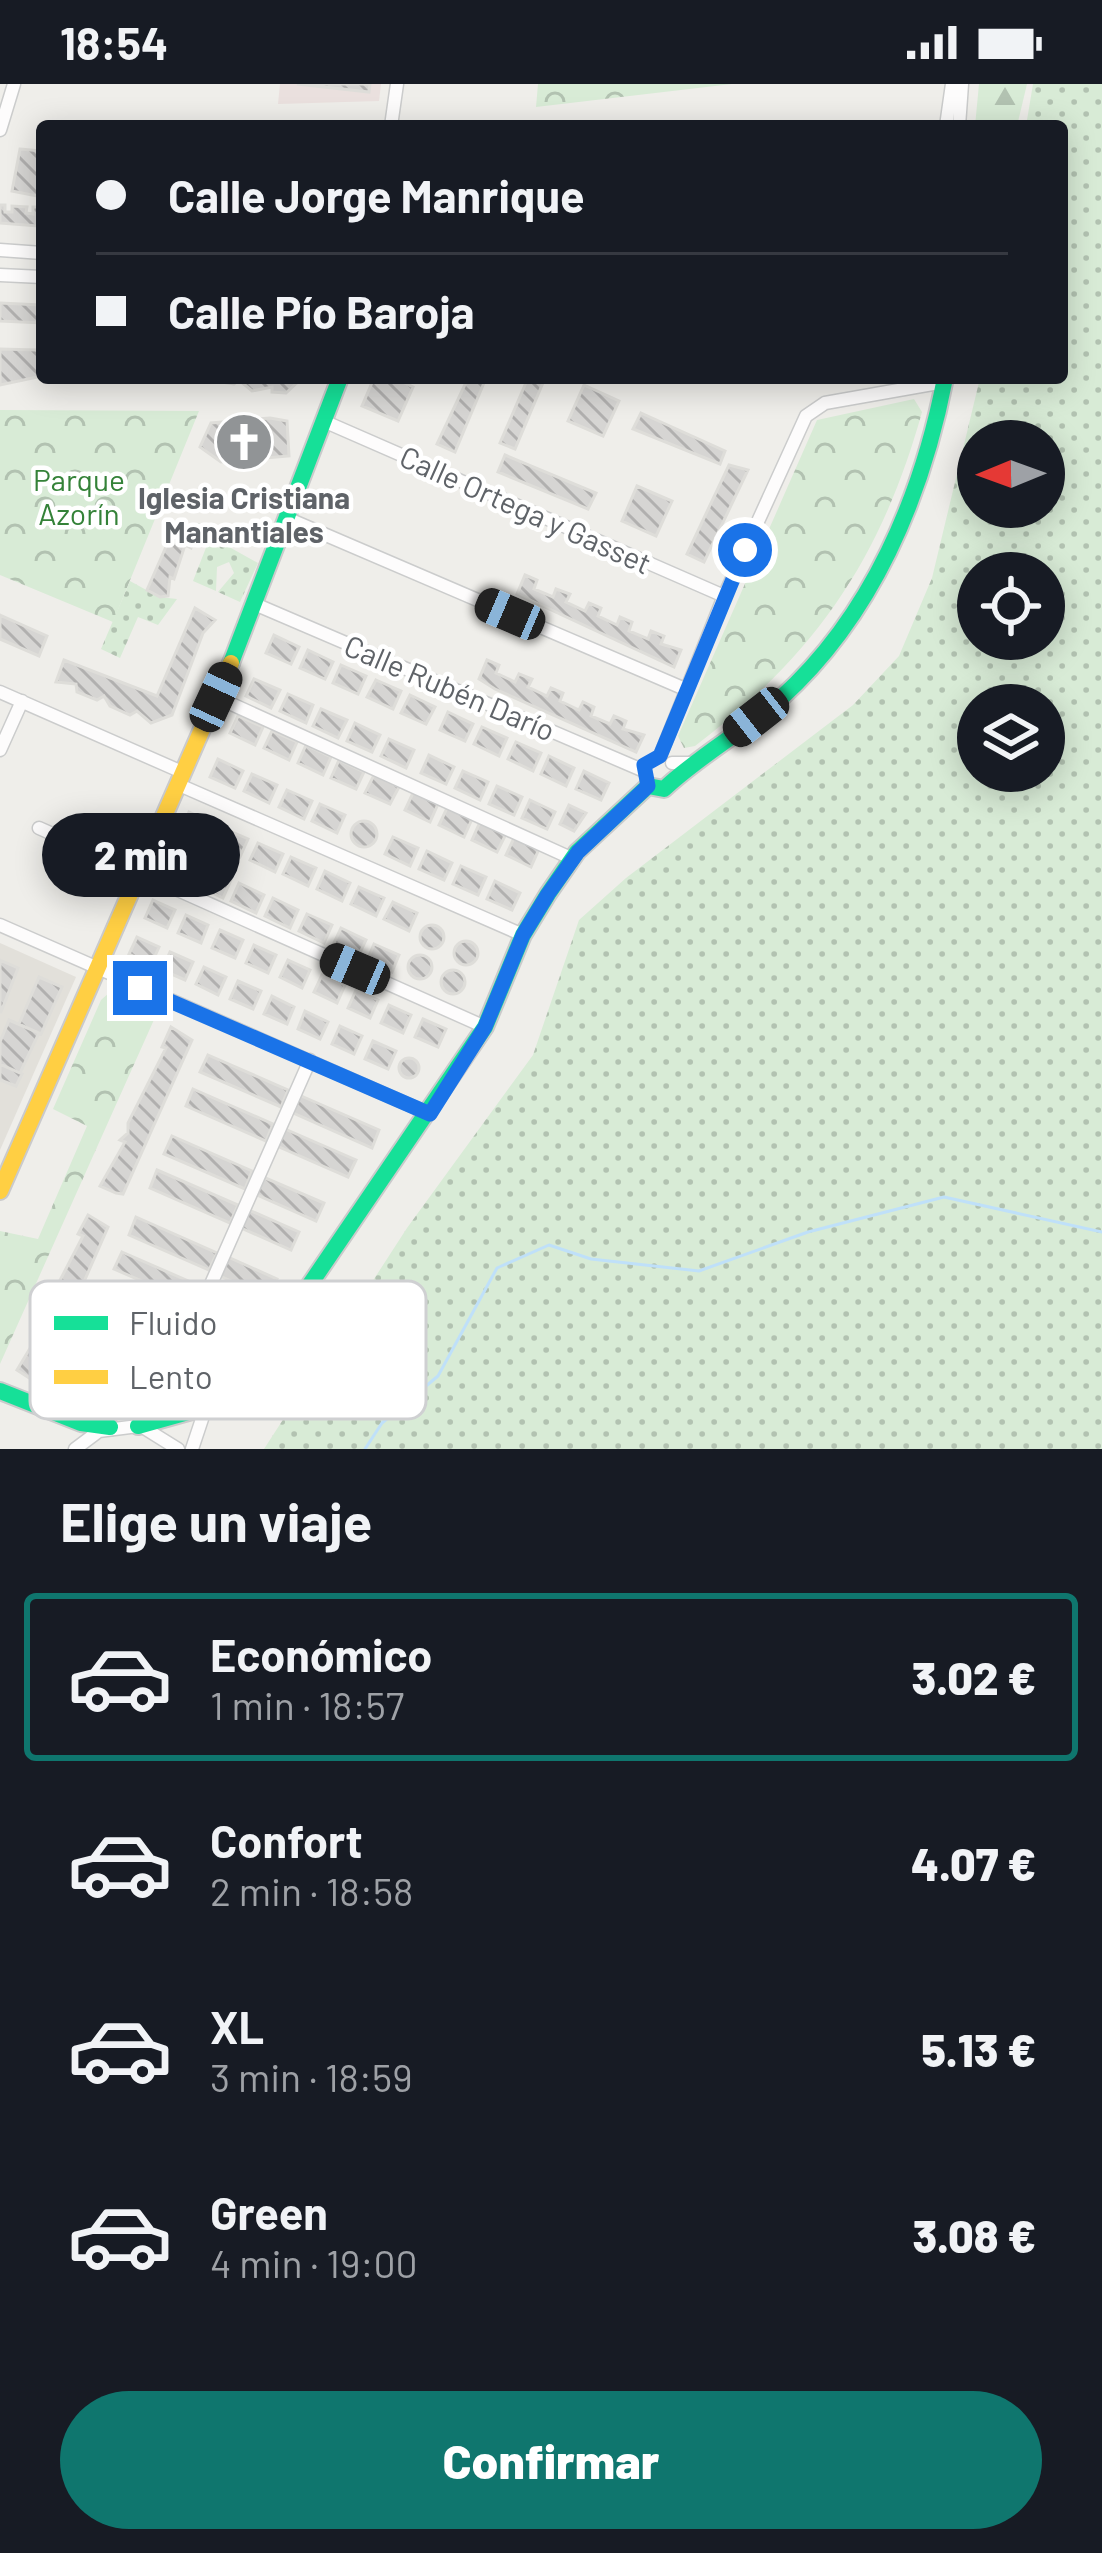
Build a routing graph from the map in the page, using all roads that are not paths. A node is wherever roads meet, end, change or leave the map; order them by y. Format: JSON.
{"nodes":[{"id":1,"x":14,"y":84,"type":"edge"},
{"id":2,"x":397,"y":84,"type":"edge"},
{"id":3,"x":952,"y":84,"type":"edge"},
{"id":4,"x":962,"y":84,"type":"edge"},
{"id":5,"x":393,"y":120,"type":"edge"},
{"id":6,"x":947,"y":120,"type":"edge"},
{"id":7,"x":959,"y":120,"type":"edge"},
{"id":8,"x":0,"y":130,"type":"edge"},
{"id":9,"x":0,"y":250,"type":"edge"},
{"id":10,"x":36,"y":253,"type":"edge"},
{"id":11,"x":0,"y":275,"type":"edge"},
{"id":12,"x":36,"y":277,"type":"edge"},
{"id":13,"x":338,"y":384,"type":"edge"},
{"id":14,"x":925,"y":384,"type":"edge"},
{"id":15,"x":943,"y":384,"type":"edge"},
{"id":16,"x":328,"y":422,"type":"junction"},
{"id":17,"x":291,"y":520,"type":"junction"},
{"id":18,"x":724,"y":596,"type":"junction"},
{"id":19,"x":257,"y":605,"type":"junction"},
{"id":20,"x":685,"y":689,"type":"junction"},
{"id":21,"x":0,"y":692,"type":"edge"},
{"id":22,"x":216,"y":697,"type":"junction"},
{"id":23,"x":22,"y":701,"type":"junction"},
{"id":24,"x":0,"y":750,"type":"edge"},
{"id":25,"x":668,"y":767,"type":"junction"},
{"id":26,"x":180,"y":778,"type":"junction"},
{"id":27,"x":644,"y":779,"type":"junction"},
{"id":28,"x":39,"y":828,"type":"dead end"},
{"id":29,"x":573,"y":859,"type":"junction"},
{"id":30,"x":138,"y":874,"type":"junction"},
{"id":31,"x":0,"y":925,"type":"edge"},
{"id":32,"x":523,"y":935,"type":"junction"},
{"id":33,"x":97,"y":970,"type":"junction"},
{"id":34,"x":485,"y":1027,"type":"junction"},
{"id":35,"x":310,"y":1060,"type":"junction"},
{"id":36,"x":430,"y":1114,"type":"junction"},
{"id":37,"x":0,"y":1191,"type":"edge"},
{"id":38,"x":212,"y":1281,"type":"edge"},
{"id":39,"x":314,"y":1281,"type":"edge"},
{"id":40,"x":0,"y":1390,"type":"edge"},
{"id":41,"x":30,"y":1402,"type":"edge"},
{"id":42,"x":71,"y":1419,"type":"edge"},
{"id":43,"x":145,"y":1419,"type":"edge"},
{"id":44,"x":164,"y":1419,"type":"edge"},
{"id":45,"x":202,"y":1419,"type":"edge"},
{"id":46,"x":139,"y":1426,"type":"junction"},
{"id":47,"x":110,"y":1427,"type":"junction"},
{"id":48,"x":75,"y":1449,"type":"edge"},
{"id":49,"x":178,"y":1449,"type":"edge"},
{"id":50,"x":192,"y":1449,"type":"edge"}],
"edges":[{"from":1,"to":8,"type":"street"},
{"from":2,"to":5,"type":"street"},
{"from":3,"to":6,"type":"street"},
{"from":4,"to":7,"type":"street"},
{"from":9,"to":10,"type":"street"},
{"from":11,"to":12,"type":"street"},
{"from":13,"to":16,"type":"street"},
{"from":14,"to":18,"type":"street"},
{"from":15,"to":25,"type":"street"},
{"from":16,"to":17,"type":"street"},
{"from":16,"to":18,"type":"street","name":"Calle Ortega y Gasset"},
{"from":17,"to":19,"type":"street"},
{"from":17,"to":20,"type":"street"},
{"from":18,"to":20,"type":"street"},
{"from":19,"to":22,"type":"street"},
{"from":19,"to":27,"type":"street","name":"Calle Rubén Darío"},
{"from":20,"to":25,"type":"street"},
{"from":21,"to":23,"type":"street"},
{"from":22,"to":26,"type":"street"},
{"from":22,"to":29,"type":"street"},
{"from":23,"to":24,"type":"street"},
{"from":23,"to":26,"type":"street"},
{"from":25,"to":27,"type":"street"},
{"from":25,"to":27,"type":"street"},
{"from":26,"to":30,"type":"street"},
{"from":26,"to":32,"type":"street"},
{"from":27,"to":29,"type":"street"},
{"from":28,"to":30,"type":"street"},
{"from":29,"to":32,"type":"street"},
{"from":30,"to":33,"type":"street"},
{"from":30,"to":34,"type":"street"},
{"from":31,"to":33,"type":"street"},
{"from":32,"to":34,"type":"street"},
{"from":33,"to":35,"type":"street"},
{"from":33,"to":37,"type":"street"},
{"from":34,"to":36,"type":"street"},
{"from":35,"to":36,"type":"street"},
{"from":35,"to":38,"type":"street"},
{"from":36,"to":39,"type":"street"},
{"from":40,"to":41,"type":"street"},
{"from":42,"to":47,"type":"street"},
{"from":43,"to":46,"type":"street"},
{"from":44,"to":46,"type":"street"},
{"from":45,"to":50,"type":"street"},
{"from":46,"to":47,"type":"street"},
{"from":46,"to":49,"type":"street"},
{"from":47,"to":48,"type":"street"}]}
